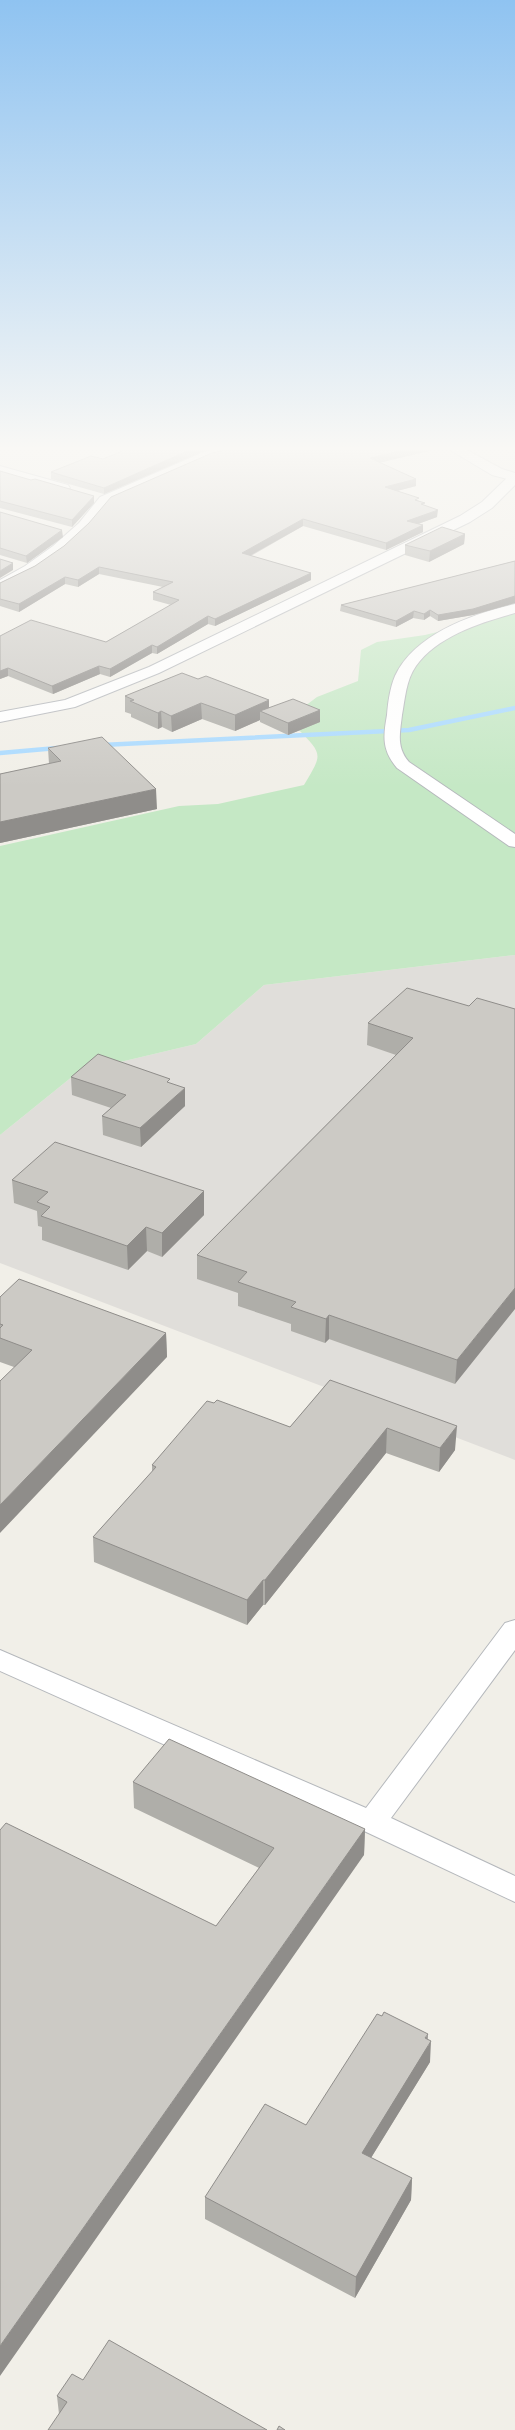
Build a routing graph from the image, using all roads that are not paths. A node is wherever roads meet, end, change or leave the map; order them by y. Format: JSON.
{"nodes":[{"id":1,"x":41,"y":560,"type":"edge"},
{"id":2,"x":380,"y":560,"type":"edge"},
{"id":3,"x":14,"y":565,"type":"dead end"},
{"id":4,"x":28,"y":569,"type":"junction"},
{"id":5,"x":0,"y":585,"type":"edge"},
{"id":6,"x":515,"y":608,"type":"edge"},
{"id":7,"x":0,"y":717,"type":"edge"},
{"id":8,"x":515,"y":842,"type":"edge"},
{"id":9,"x":515,"y":1630,"type":"edge"},
{"id":10,"x":0,"y":1660,"type":"edge"},
{"id":11,"x":372,"y":1822,"type":"junction"},
{"id":12,"x":515,"y":1890,"type":"edge"}],
"edges":[{"from":1,"to":4,"type":"street"},
{"from":2,"to":7,"type":"street"},
{"from":3,"to":4,"type":"street"},
{"from":4,"to":5,"type":"street"},
{"from":6,"to":8,"type":"street"},
{"from":9,"to":11,"type":"street"},
{"from":10,"to":11,"type":"street"},
{"from":11,"to":12,"type":"street"}]}
